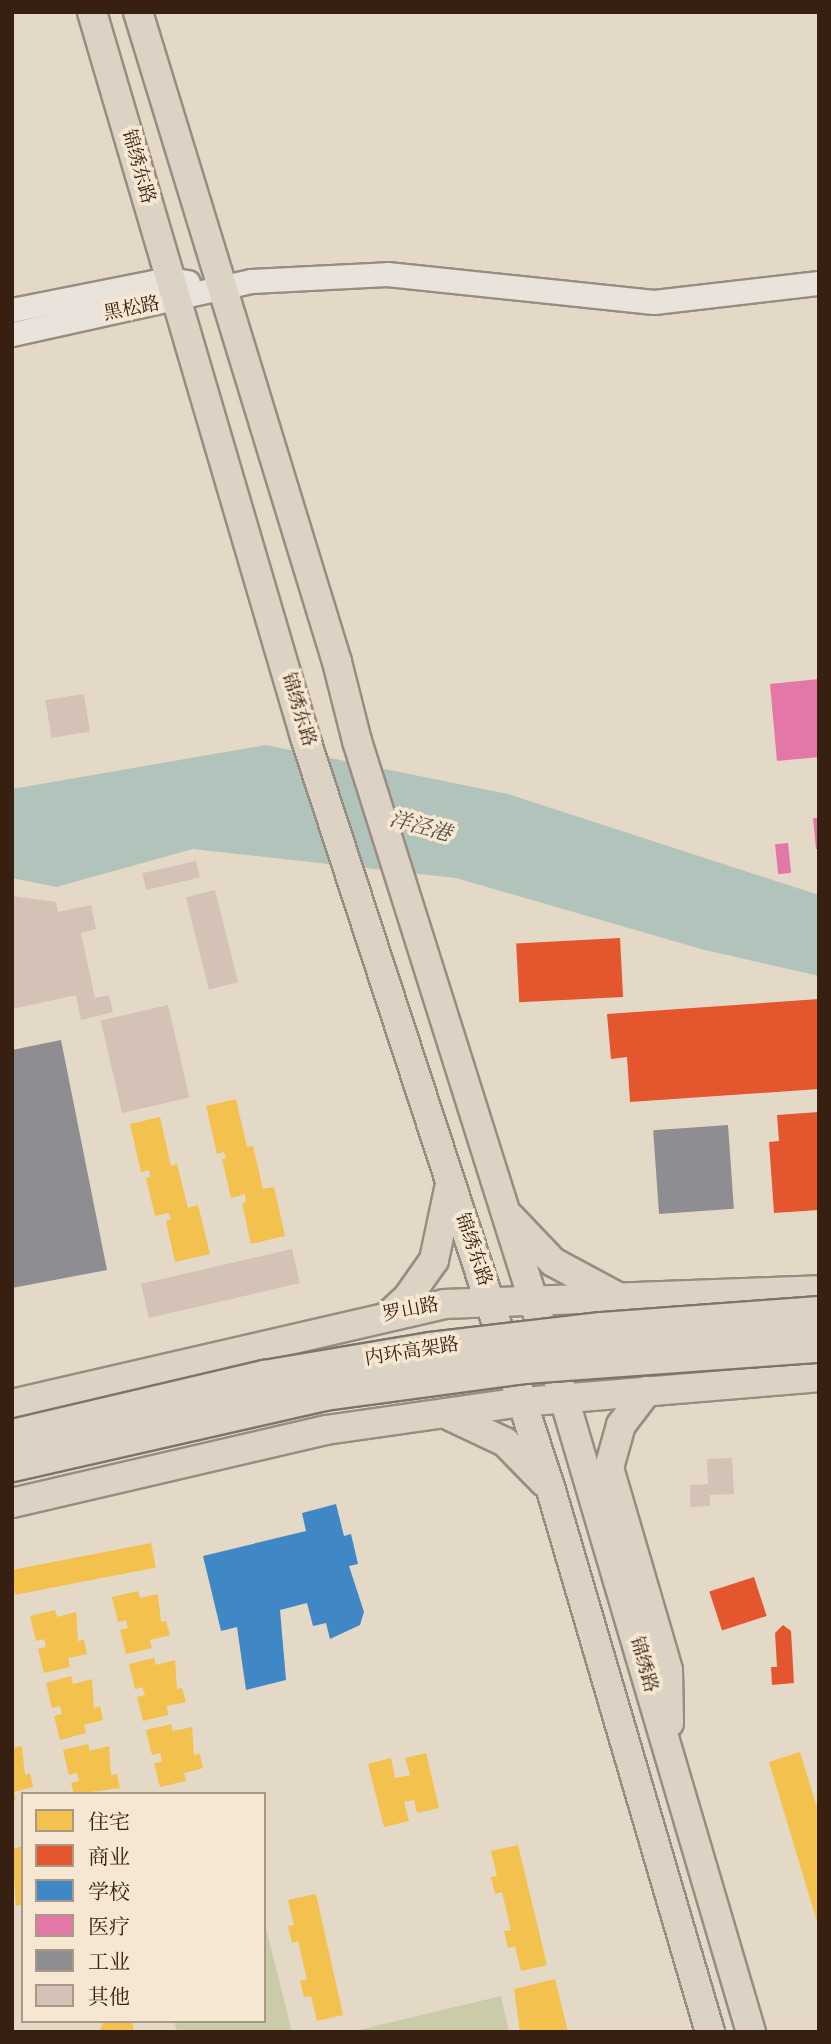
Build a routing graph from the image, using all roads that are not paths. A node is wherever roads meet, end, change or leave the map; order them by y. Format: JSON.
{"nodes":[{"id":1,"x":92,"y":12,"type":"edge"},
{"id":2,"x":138,"y":12,"type":"edge"},
{"id":3,"x":819,"y":283,"type":"edge"},
{"id":4,"x":222,"y":286,"type":"junction"},
{"id":5,"x":171,"y":290,"type":"junction"},
{"id":6,"x":12,"y":310,"type":"edge"},
{"id":7,"x":12,"y":334,"type":"edge"},
{"id":8,"x":450,"y":1183,"type":"junction"},
{"id":9,"x":505,"y":1212,"type":"junction"},
{"id":10,"x":819,"y":1290,"type":"edge"},
{"id":11,"x":618,"y":1297,"type":"junction"},
{"id":12,"x":489,"y":1299,"type":"junction"},
{"id":13,"x":533,"y":1299,"type":"junction"},
{"id":14,"x":819,"y":1313,"type":"edge"},
{"id":15,"x":390,"y":1314,"type":"junction"},
{"id":16,"x":819,"y":1345,"type":"edge"},
{"id":17,"x":819,"y":1377,"type":"edge"},
{"id":18,"x":647,"y":1391,"type":"junction"},
{"id":19,"x":564,"y":1398,"type":"junction"},
{"id":20,"x":523,"y":1402,"type":"junction"},
{"id":21,"x":12,"y":1404,"type":"edge"},
{"id":22,"x":447,"y":1415,"type":"junction"},
{"id":23,"x":12,"y":1436,"type":"edge"},
{"id":24,"x":12,"y":1464,"type":"edge"},
{"id":25,"x":551,"y":1490,"type":"junction"},
{"id":26,"x":12,"y":1503,"type":"edge"},
{"id":27,"x":669,"y":1757,"type":"junction"},
{"id":28,"x":710,"y":2032,"type":"edge"},
{"id":29,"x":751,"y":2032,"type":"edge"}],
"edges":[{"from":1,"to":5,"type":"main road","name":"锦绣东路"},
{"from":2,"to":4,"type":"main road"},
{"from":3,"to":4,"type":"street"},
{"from":4,"to":5,"type":"street"},
{"from":4,"to":9,"type":"main road"},
{"from":5,"to":6,"type":"street"},
{"from":5,"to":7,"type":"street","name":"黑松路"},
{"from":5,"to":8,"type":"main road","name":"锦绣东路"},
{"from":8,"to":12,"type":"main road","name":"锦绣东路"},
{"from":8,"to":15,"type":"main road"},
{"from":9,"to":11,"type":"main road"},
{"from":9,"to":13,"type":"main road"},
{"from":10,"to":11,"type":"main road","name":"罗山路"},
{"from":11,"to":13,"type":"main road","name":"罗山路"},
{"from":12,"to":13,"type":"main road","name":"罗山路"},
{"from":12,"to":15,"type":"main road","name":"罗山路"},
{"from":12,"to":20,"type":"main road","name":"锦绣东路"},
{"from":13,"to":19,"type":"main road","name":"锦绣路"},
{"from":14,"to":23,"type":"highway","name":"内环高架路","bridge":true},
{"from":15,"to":21,"type":"main road","name":"罗山路"},
{"from":16,"to":24,"type":"highway","name":"内环高架路","bridge":true},
{"from":17,"to":18,"type":"main road"},
{"from":18,"to":19,"type":"main road"},
{"from":18,"to":27,"type":"main road"},
{"from":19,"to":20,"type":"main road"},
{"from":19,"to":27,"type":"main road","name":"锦绣路"},
{"from":20,"to":22,"type":"main road"},
{"from":20,"to":25,"type":"main road","name":"锦绣路"},
{"from":22,"to":25,"type":"main road"},
{"from":22,"to":26,"type":"main road"},
{"from":25,"to":28,"type":"main road","name":"锦绣路"},
{"from":27,"to":29,"type":"main road","name":"锦绣路"}]}
